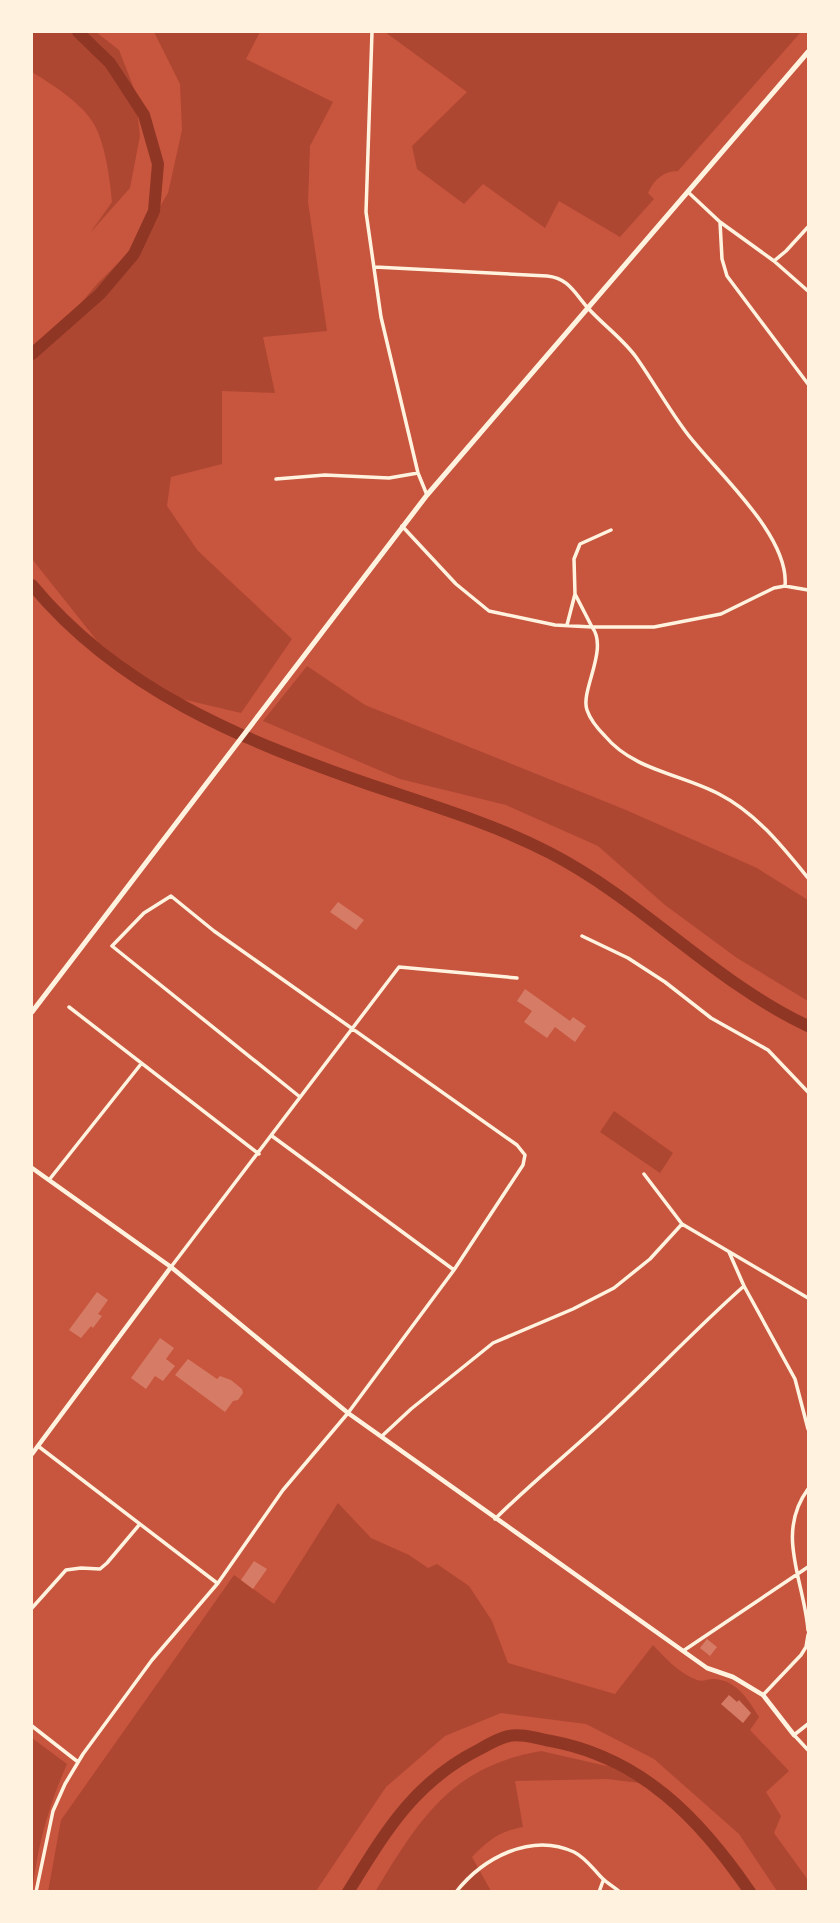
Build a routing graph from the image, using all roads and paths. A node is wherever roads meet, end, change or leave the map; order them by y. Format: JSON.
{"nodes":[{"id":1,"x":372,"y":32,"type":"edge"},
{"id":2,"x":808,"y":52,"type":"edge"},
{"id":3,"x":687,"y":191,"type":"junction"},
{"id":4,"x":720,"y":222,"type":"junction"},
{"id":5,"x":808,"y":227,"type":"edge"},
{"id":6,"x":774,"y":261,"type":"junction"},
{"id":7,"x":375,"y":267,"type":"junction"},
{"id":8,"x":808,"y":291,"type":"edge"},
{"id":9,"x":587,"y":307,"type":"junction"},
{"id":10,"x":808,"y":384,"type":"edge"},
{"id":11,"x":418,"y":473,"type":"junction"},
{"id":12,"x":276,"y":478,"type":"dead end"},
{"id":13,"x":427,"y":495,"type":"junction"},
{"id":14,"x":402,"y":526,"type":"junction"},
{"id":15,"x":611,"y":530,"type":"dead end"},
{"id":16,"x":785,"y":586,"type":"junction"},
{"id":17,"x":808,"y":590,"type":"edge"},
{"id":18,"x":575,"y":593,"type":"junction"},
{"id":19,"x":567,"y":625,"type":"junction"},
{"id":20,"x":593,"y":627,"type":"junction"},
{"id":21,"x":808,"y":878,"type":"edge"},
{"id":22,"x":582,"y":936,"type":"dead end"},
{"id":23,"x":517,"y":978,"type":"dead end"},
{"id":24,"x":69,"y":1007,"type":"dead end"},
{"id":25,"x":32,"y":1012,"type":"edge"},
{"id":26,"x":353,"y":1029,"type":"junction"},
{"id":27,"x":141,"y":1064,"type":"junction"},
{"id":28,"x":808,"y":1092,"type":"edge"},
{"id":29,"x":300,"y":1097,"type":"junction"},
{"id":30,"x":272,"y":1136,"type":"junction"},
{"id":31,"x":259,"y":1154,"type":"junction"},
{"id":32,"x":32,"y":1168,"type":"edge"},
{"id":33,"x":644,"y":1174,"type":"dead end"},
{"id":34,"x":48,"y":1181,"type":"junction"},
{"id":35,"x":682,"y":1224,"type":"junction"},
{"id":36,"x":728,"y":1250,"type":"junction"},
{"id":37,"x":171,"y":1267,"type":"junction"},
{"id":38,"x":454,"y":1270,"type":"junction"},
{"id":39,"x":744,"y":1286,"type":"junction"},
{"id":40,"x":808,"y":1298,"type":"edge"},
{"id":41,"x":348,"y":1413,"type":"junction"},
{"id":42,"x":808,"y":1429,"type":"edge"},
{"id":43,"x":382,"y":1436,"type":"junction"},
{"id":44,"x":38,"y":1446,"type":"junction"},
{"id":45,"x":32,"y":1454,"type":"edge"},
{"id":46,"x":808,"y":1489,"type":"edge"},
{"id":47,"x":495,"y":1519,"type":"junction"},
{"id":48,"x":139,"y":1525,"type":"junction"},
{"id":49,"x":808,"y":1567,"type":"edge"},
{"id":50,"x":799,"y":1574,"type":"junction"},
{"id":51,"x":218,"y":1583,"type":"junction"},
{"id":52,"x":32,"y":1608,"type":"edge"},
{"id":53,"x":808,"y":1632,"type":"edge"},
{"id":54,"x":683,"y":1651,"type":"junction"},
{"id":55,"x":763,"y":1695,"type":"junction"},
{"id":56,"x":808,"y":1724,"type":"edge"},
{"id":57,"x":32,"y":1726,"type":"edge"},
{"id":58,"x":794,"y":1735,"type":"junction"},
{"id":59,"x":808,"y":1750,"type":"edge"},
{"id":60,"x":78,"y":1762,"type":"junction"},
{"id":61,"x":603,"y":1880,"type":"junction"},
{"id":62,"x":36,"y":1892,"type":"edge"},
{"id":63,"x":456,"y":1892,"type":"edge"},
{"id":64,"x":524,"y":1892,"type":"edge"},
{"id":65,"x":530,"y":1892,"type":"edge"},
{"id":66,"x":599,"y":1892,"type":"edge"},
{"id":67,"x":620,"y":1892,"type":"edge"}],
"edges":[{"from":1,"to":7,"type":"street"},
{"from":2,"to":3,"type":"main road"},
{"from":3,"to":4,"type":"street"},
{"from":3,"to":9,"type":"main road"},
{"from":4,"to":6,"type":"street"},
{"from":4,"to":10,"type":"street"},
{"from":5,"to":6,"type":"street"},
{"from":6,"to":8,"type":"street"},
{"from":7,"to":9,"type":"street"},
{"from":7,"to":11,"type":"street"},
{"from":9,"to":13,"type":"main road"},
{"from":9,"to":16,"type":"street"},
{"from":11,"to":12,"type":"street"},
{"from":11,"to":13,"type":"street"},
{"from":13,"to":14,"type":"main road"},
{"from":14,"to":19,"type":"street"},
{"from":14,"to":25,"type":"main road"},
{"from":15,"to":18,"type":"street"},
{"from":16,"to":17,"type":"street"},
{"from":16,"to":20,"type":"street"},
{"from":18,"to":19,"type":"street"},
{"from":18,"to":20,"type":"street"},
{"from":19,"to":20,"type":"street"},
{"from":20,"to":21,"type":"street"},
{"from":22,"to":28,"type":"street"},
{"from":23,"to":26,"type":"street"},
{"from":24,"to":27,"type":"street"},
{"from":26,"to":29,"type":"street"},
{"from":26,"to":29,"type":"street"},
{"from":26,"to":38,"type":"street"},
{"from":27,"to":31,"type":"street"},
{"from":27,"to":34,"type":"street"},
{"from":29,"to":30,"type":"street"},
{"from":30,"to":31,"type":"street"},
{"from":30,"to":38,"type":"street"},
{"from":31,"to":37,"type":"street"},
{"from":32,"to":34,"type":"street"},
{"from":33,"to":35,"type":"street"},
{"from":34,"to":37,"type":"street"},
{"from":35,"to":36,"type":"street"},
{"from":35,"to":43,"type":"street"},
{"from":36,"to":39,"type":"street"},
{"from":36,"to":40,"type":"street"},
{"from":37,"to":41,"type":"street"},
{"from":37,"to":44,"type":"street"},
{"from":38,"to":41,"type":"street"},
{"from":39,"to":42,"type":"street"},
{"from":39,"to":47,"type":"street"},
{"from":41,"to":43,"type":"street"},
{"from":41,"to":51,"type":"street"},
{"from":43,"to":47,"type":"street"},
{"from":44,"to":45,"type":"street"},
{"from":44,"to":48,"type":"street"},
{"from":46,"to":50,"type":"street"},
{"from":47,"to":54,"type":"street"},
{"from":48,"to":51,"type":"street"},
{"from":48,"to":52,"type":"street"},
{"from":49,"to":50,"type":"street"},
{"from":50,"to":53,"type":"street"},
{"from":50,"to":54,"type":"street"},
{"from":51,"to":60,"type":"street"},
{"from":53,"to":55,"type":"street"},
{"from":54,"to":55,"type":"street"},
{"from":55,"to":58,"type":"street"},
{"from":56,"to":58,"type":"street"},
{"from":57,"to":60,"type":"street"},
{"from":58,"to":59,"type":"street"},
{"from":60,"to":62,"type":"street"},
{"from":61,"to":63,"type":"street"},
{"from":61,"to":66,"type":"street"},
{"from":61,"to":67,"type":"street"},
{"from":64,"to":65,"type":"street"}]}
